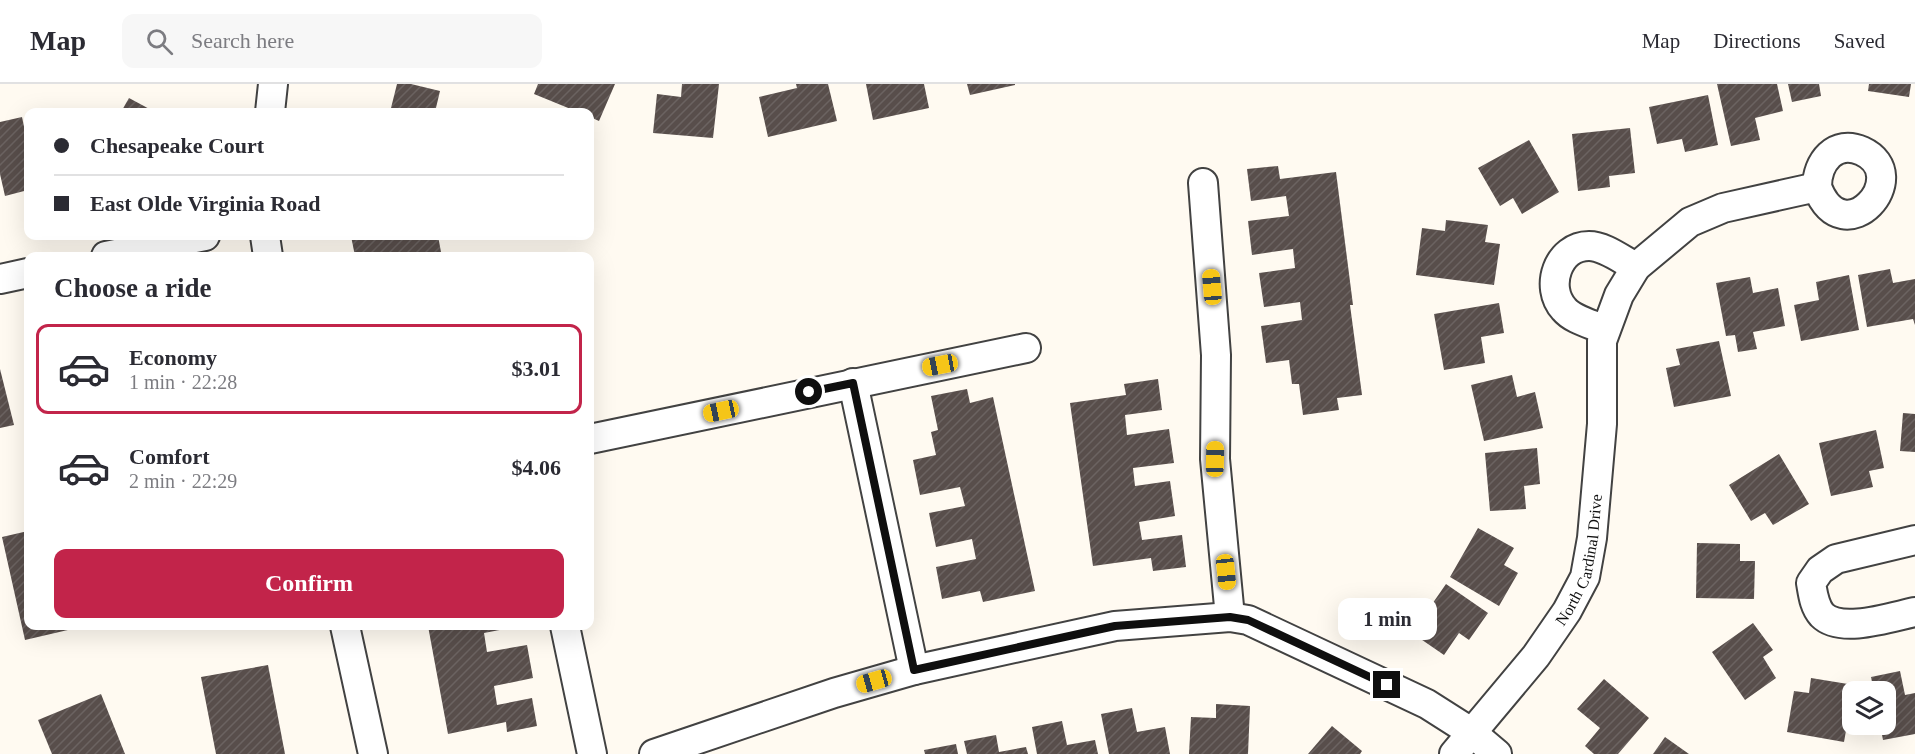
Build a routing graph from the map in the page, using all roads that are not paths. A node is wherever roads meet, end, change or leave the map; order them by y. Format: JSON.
{"nodes":[{"id":1,"x":273,"y":84,"type":"edge"},
{"id":2,"x":270,"y":108,"type":"edge"},
{"id":3,"x":1203,"y":183,"type":"dead end"},
{"id":4,"x":1817,"y":187,"type":"dead end"},
{"id":5,"x":185,"y":240,"type":"edge"},
{"id":6,"x":126,"y":252,"type":"edge"},
{"id":7,"x":1636,"y":267,"type":"junction"},
{"id":8,"x":24,"y":274,"type":"edge"},
{"id":9,"x":0,"y":279,"type":"edge"},
{"id":10,"x":1605,"y":330,"type":"junction"},
{"id":11,"x":1026,"y":348,"type":"dead end"},
{"id":12,"x":853,"y":383,"type":"junction"},
{"id":13,"x":594,"y":438,"type":"edge"},
{"id":14,"x":1915,"y":540,"type":"edge"},
{"id":15,"x":1915,"y":612,"type":"edge"},
{"id":16,"x":1230,"y":617,"type":"junction"},
{"id":17,"x":346,"y":630,"type":"edge"},
{"id":18,"x":567,"y":630,"type":"edge"},
{"id":19,"x":914,"y":670,"type":"junction"},
{"id":20,"x":1471,"y":732,"type":"junction"},
{"id":21,"x":373,"y":754,"type":"edge"},
{"id":22,"x":592,"y":754,"type":"edge"},
{"id":23,"x":654,"y":754,"type":"edge"},
{"id":24,"x":1454,"y":754,"type":"edge"},
{"id":25,"x":1497,"y":754,"type":"edge"}],
"edges":[{"from":1,"to":2,"type":"street"},
{"from":3,"to":16,"type":"street"},
{"from":4,"to":7,"type":"street","name":"North Cardinal Drive"},
{"from":5,"to":6,"type":"street"},
{"from":7,"to":10,"type":"street","name":"North Cardinal Drive"},
{"from":7,"to":10,"type":"street"},
{"from":8,"to":9,"type":"street"},
{"from":10,"to":20,"type":"street","name":"North Cardinal Drive"},
{"from":11,"to":12,"type":"street"},
{"from":12,"to":13,"type":"street"},
{"from":12,"to":19,"type":"street"},
{"from":14,"to":15,"type":"street"},
{"from":16,"to":19,"type":"street"},
{"from":16,"to":20,"type":"street"},
{"from":17,"to":21,"type":"street"},
{"from":18,"to":22,"type":"street"},
{"from":19,"to":23,"type":"street"},
{"from":20,"to":24,"type":"street","name":"North Cardinal Drive"},
{"from":20,"to":25,"type":"street"}]}
